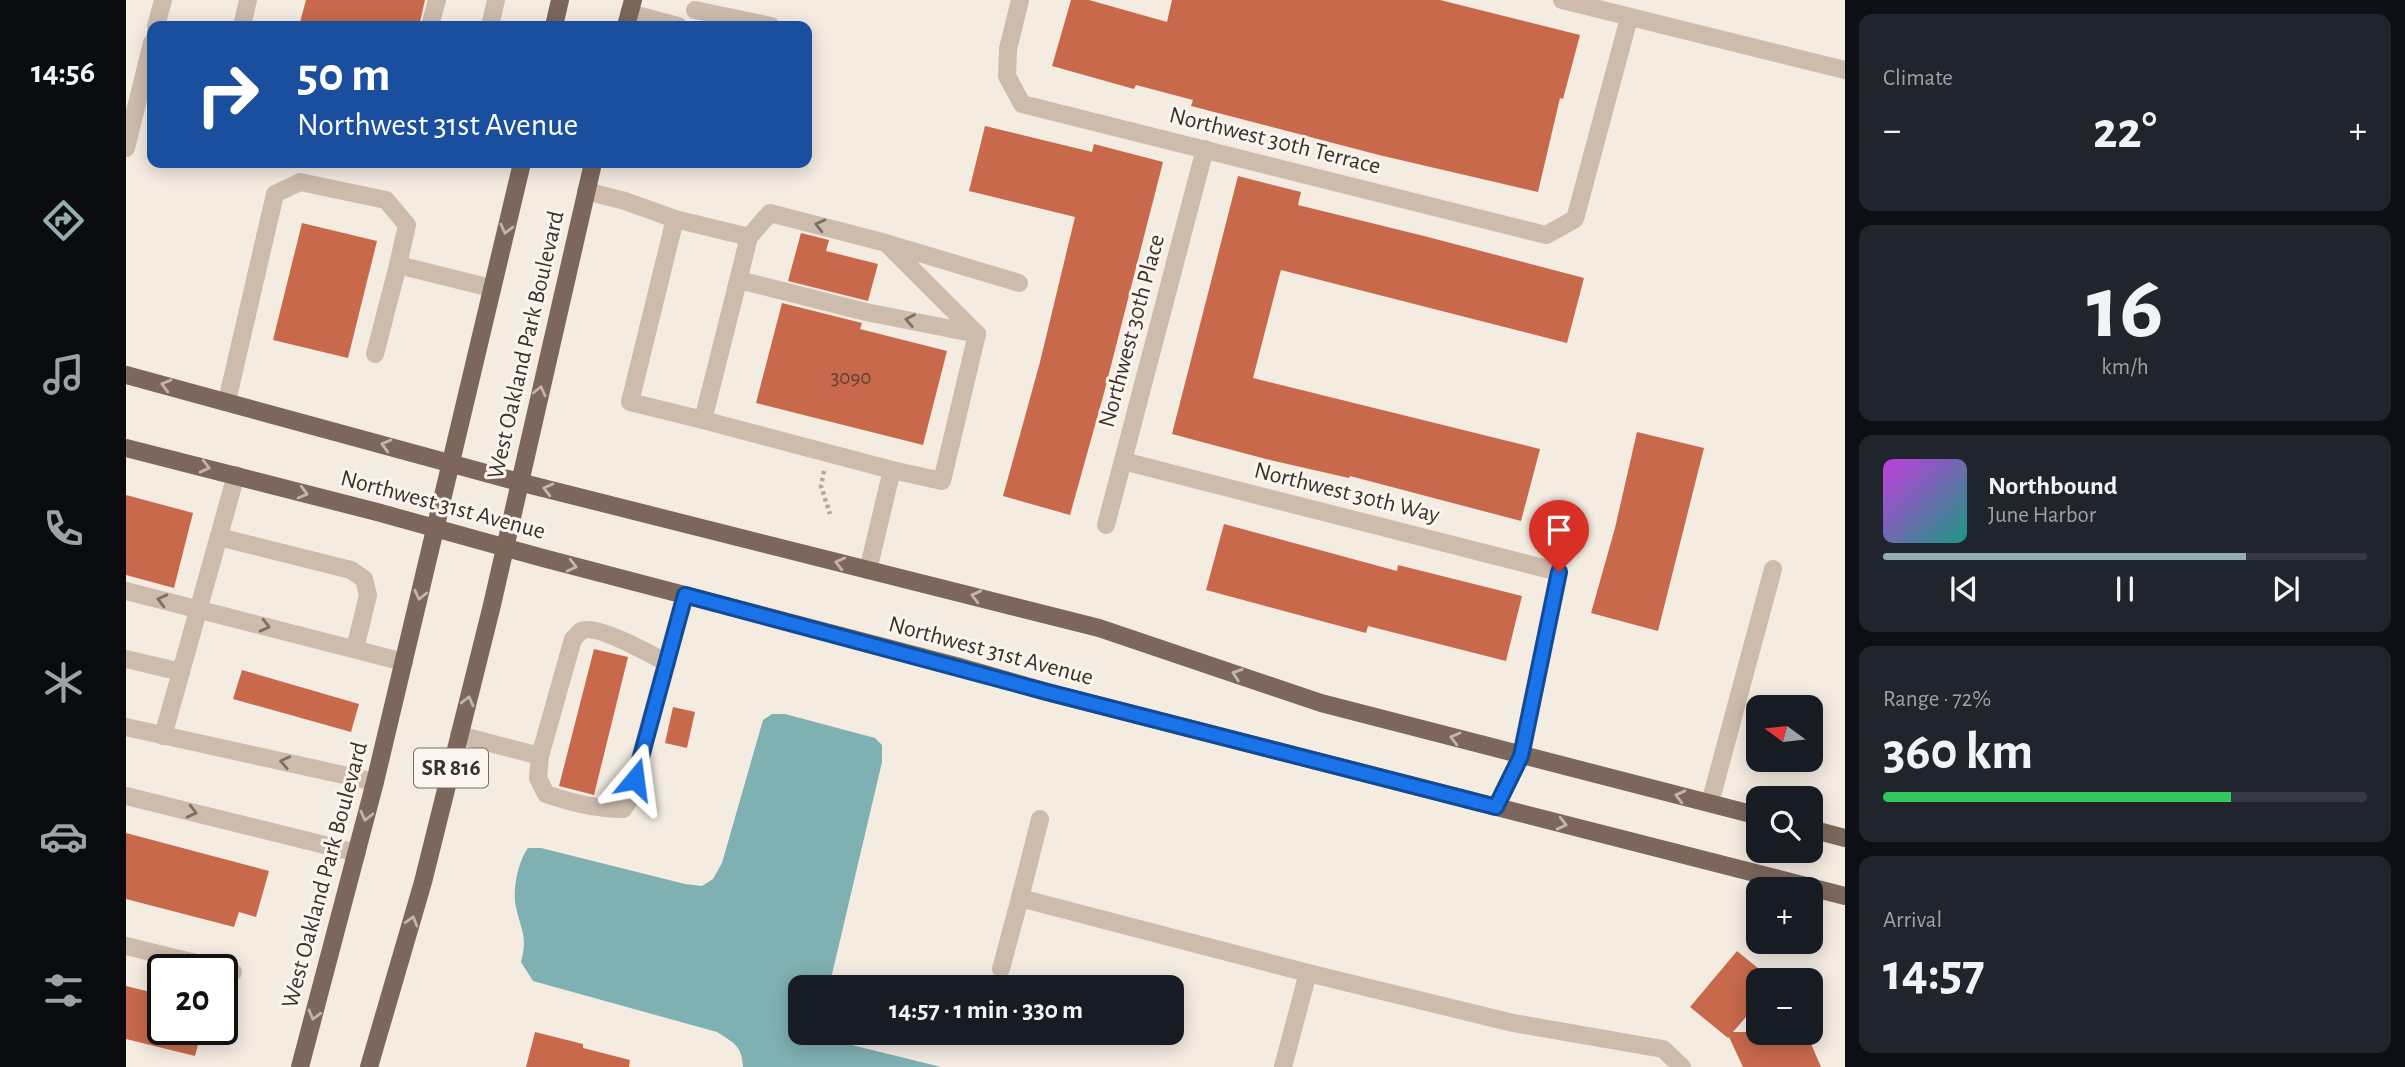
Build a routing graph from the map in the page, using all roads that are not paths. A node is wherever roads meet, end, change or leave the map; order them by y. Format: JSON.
{"nodes":[{"id":1,"x":163,"y":0,"type":"edge"},
{"id":2,"x":248,"y":0,"type":"edge"},
{"id":3,"x":437,"y":0,"type":"edge"},
{"id":4,"x":496,"y":0,"type":"edge"},
{"id":5,"x":560,"y":0,"type":"edge"},
{"id":6,"x":1020,"y":0,"type":"edge"},
{"id":7,"x":1562,"y":0,"type":"edge"},
{"id":8,"x":695,"y":12,"type":"edge"},
{"id":9,"x":629,"y":13,"type":"edge"},
{"id":10,"x":1629,"y":18,"type":"junction"},
{"id":11,"x":157,"y":21,"type":"edge"},
{"id":12,"x":243,"y":21,"type":"edge"},
{"id":13,"x":431,"y":21,"type":"edge"},
{"id":14,"x":491,"y":21,"type":"edge"},
{"id":15,"x":555,"y":21,"type":"edge"},
{"id":16,"x":659,"y":21,"type":"edge"},
{"id":17,"x":744,"y":21,"type":"edge"},
{"id":18,"x":1845,"y":70,"type":"edge"},
{"id":19,"x":147,"y":86,"type":"edge"},
{"id":20,"x":126,"y":148,"type":"edge"},
{"id":21,"x":1205,"y":149,"type":"junction"},
{"id":22,"x":521,"y":168,"type":"edge"},
{"id":23,"x":592,"y":168,"type":"edge"},
{"id":24,"x":586,"y":191,"type":"junction"},
{"id":25,"x":676,"y":219,"type":"junction"},
{"id":26,"x":749,"y":237,"type":"junction"},
{"id":27,"x":886,"y":243,"type":"junction"},
{"id":28,"x":398,"y":265,"type":"junction"},
{"id":29,"x":739,"y":281,"type":"junction"},
{"id":30,"x":1019,"y":283,"type":"dead end"},
{"id":31,"x":491,"y":288,"type":"junction"},
{"id":32,"x":977,"y":334,"type":"junction"},
{"id":33,"x":375,"y":354,"type":"dead end"},
{"id":34,"x":126,"y":375,"type":"edge"},
{"id":35,"x":227,"y":401,"type":"junction"},
{"id":36,"x":703,"y":420,"type":"junction"},
{"id":37,"x":126,"y":448,"type":"edge"},
{"id":38,"x":1123,"y":461,"type":"junction"},
{"id":39,"x":452,"y":463,"type":"junction"},
{"id":40,"x":892,"y":470,"type":"junction"},
{"id":41,"x":236,"y":475,"type":"junction"},
{"id":42,"x":519,"y":482,"type":"junction"},
{"id":43,"x":1106,"y":525,"type":"dead end"},
{"id":44,"x":435,"y":528,"type":"junction"},
{"id":45,"x":219,"y":537,"type":"junction"},
{"id":46,"x":506,"y":548,"type":"junction"},
{"id":47,"x":1773,"y":569,"type":"dead end"},
{"id":48,"x":868,"y":570,"type":"junction"},
{"id":49,"x":126,"y":591,"type":"edge"},
{"id":50,"x":685,"y":595,"type":"junction"},
{"id":51,"x":199,"y":610,"type":"junction"},
{"id":52,"x":355,"y":649,"type":"junction"},
{"id":53,"x":126,"y":659,"type":"edge"},
{"id":54,"x":404,"y":662,"type":"junction"},
{"id":55,"x":667,"y":663,"type":"junction"},
{"id":56,"x":181,"y":672,"type":"junction"},
{"id":57,"x":126,"y":727,"type":"edge"},
{"id":58,"x":459,"y":735,"type":"junction"},
{"id":59,"x":163,"y":736,"type":"junction"},
{"id":60,"x":1521,"y":756,"type":"junction"},
{"id":61,"x":540,"y":757,"type":"junction"},
{"id":62,"x":375,"y":782,"type":"junction"},
{"id":63,"x":126,"y":796,"type":"edge"},
{"id":64,"x":1710,"y":803,"type":"junction"},
{"id":65,"x":1496,"y":807,"type":"junction"},
{"id":66,"x":1746,"y":813,"type":"edge"},
{"id":67,"x":1040,"y":818,"type":"dead end"},
{"id":68,"x":1823,"y":832,"type":"edge"},
{"id":69,"x":1845,"y":838,"type":"edge"},
{"id":70,"x":357,"y":853,"type":"junction"},
{"id":71,"x":1845,"y":896,"type":"edge"},
{"id":72,"x":1020,"y":898,"type":"junction"},
{"id":73,"x":126,"y":946,"type":"edge"},
{"id":74,"x":159,"y":954,"type":"edge"},
{"id":75,"x":1001,"y":969,"type":"dead end"},
{"id":76,"x":1307,"y":973,"type":"junction"},
{"id":77,"x":300,"y":1067,"type":"edge"},
{"id":78,"x":369,"y":1067,"type":"edge"},
{"id":79,"x":1283,"y":1067,"type":"edge"},
{"id":80,"x":1682,"y":1067,"type":"edge"}],
"edges":[{"from":1,"to":11,"type":"street"},
{"from":2,"to":12,"type":"street"},
{"from":3,"to":13,"type":"street"},
{"from":4,"to":14,"type":"street"},
{"from":5,"to":15,"type":"main road"},
{"from":6,"to":21,"type":"street","name":"Northwest 30th Terrace"},
{"from":7,"to":10,"type":"street"},
{"from":8,"to":17,"type":"street"},
{"from":9,"to":16,"type":"street"},
{"from":10,"to":18,"type":"street"},
{"from":10,"to":21,"type":"street","name":"Northwest 30th Terrace"},
{"from":19,"to":20,"type":"street"},
{"from":21,"to":38,"type":"street","name":"Northwest 30th Place"},
{"from":22,"to":31,"type":"main road","name":"West Oakland Park Boulevard","number":"SR 816","one_way":true},
{"from":23,"to":24,"type":"main road","name":"West Oakland Park Boulevard","number":"SR 816"},
{"from":24,"to":25,"type":"street"},
{"from":42,"to":24,"type":"main road","name":"West Oakland Park Boulevard","number":"SR 816","one_way":true},
{"from":25,"to":26,"type":"street"},
{"from":25,"to":36,"type":"street"},
{"from":27,"to":26,"type":"street","one_way":true},
{"from":26,"to":29,"type":"street"},
{"from":27,"to":30,"type":"street"},
{"from":27,"to":32,"type":"street"},
{"from":28,"to":31,"type":"street"},
{"from":28,"to":33,"type":"street"},
{"from":28,"to":35,"type":"street"},
{"from":32,"to":29,"type":"street","one_way":true},
{"from":29,"to":36,"type":"street"},
{"from":31,"to":39,"type":"main road","name":"West Oakland Park Boulevard","number":"SR 816"},
{"from":32,"to":40,"type":"street"},
{"from":35,"to":34,"type":"main road","name":"Northwest 31st Avenue","one_way":true},
{"from":39,"to":35,"type":"main road","name":"Northwest 31st Avenue","one_way":true},
{"from":36,"to":40,"type":"street"},
{"from":37,"to":41,"type":"main road","name":"Northwest 31st Avenue","one_way":true},
{"from":38,"to":43,"type":"street","name":"Northwest 30th Place"},
{"from":38,"to":60,"type":"street","name":"Northwest 30th Way"},
{"from":39,"to":42,"type":"main road","name":"Northwest 31st Avenue"},
{"from":39,"to":44,"type":"main road","name":"West Oakland Park Boulevard","number":"SR 816"},
{"from":40,"to":48,"type":"street"},
{"from":41,"to":44,"type":"main road","name":"Northwest 31st Avenue","one_way":true},
{"from":41,"to":45,"type":"street"},
{"from":42,"to":46,"type":"main road","name":"West Oakland Park Boulevard","number":"SR 816"},
{"from":48,"to":42,"type":"main road","name":"Northwest 31st Avenue","one_way":true},
{"from":44,"to":46,"type":"main road","name":"Northwest 31st Avenue"},
{"from":44,"to":54,"type":"main road","name":"West Oakland Park Boulevard","number":"SR 816","one_way":true},
{"from":45,"to":51,"type":"street"},
{"from":45,"to":52,"type":"street"},
{"from":46,"to":50,"type":"main road","name":"Northwest 31st Avenue","one_way":true},
{"from":58,"to":46,"type":"main road","name":"West Oakland Park Boulevard","number":"SR 816","one_way":true},
{"from":47,"to":64,"type":"street"},
{"from":60,"to":48,"type":"main road","name":"Northwest 31st Avenue","one_way":true},
{"from":51,"to":49,"type":"street","one_way":true},
{"from":50,"to":55,"type":"street"},
{"from":50,"to":65,"type":"main road","name":"Northwest 31st Avenue"},
{"from":51,"to":52,"type":"street","one_way":true},
{"from":51,"to":56,"type":"street"},
{"from":52,"to":54,"type":"street"},
{"from":53,"to":56,"type":"street"},
{"from":54,"to":62,"type":"main road","name":"West Oakland Park Boulevard","number":"SR 816"},
{"from":55,"to":61,"type":"street"},
{"from":55,"to":61,"type":"street"},
{"from":56,"to":59,"type":"street"},
{"from":57,"to":59,"type":"street"},
{"from":58,"to":61,"type":"street"},
{"from":78,"to":58,"type":"main road","name":"West Oakland Park Boulevard","number":"SR 816","one_way":true},
{"from":62,"to":59,"type":"street","one_way":true},
{"from":64,"to":60,"type":"main road","name":"Northwest 31st Avenue","one_way":true},
{"from":60,"to":65,"type":"street"},
{"from":62,"to":70,"type":"main road","name":"West Oakland Park Boulevard","number":"SR 816","one_way":true},
{"from":63,"to":70,"type":"street","one_way":true},
{"from":64,"to":66,"type":"main road","name":"Northwest 31st Avenue"},
{"from":65,"to":71,"type":"main road","name":"Northwest 31st Avenue","one_way":true},
{"from":67,"to":72,"type":"street"},
{"from":68,"to":69,"type":"main road"},
{"from":70,"to":77,"type":"main road","name":"West Oakland Park Boulevard","number":"SR 816","one_way":true},
{"from":72,"to":75,"type":"street"},
{"from":72,"to":76,"type":"street"},
{"from":73,"to":74,"type":"street"},
{"from":76,"to":79,"type":"street"},
{"from":76,"to":80,"type":"street"}]}
